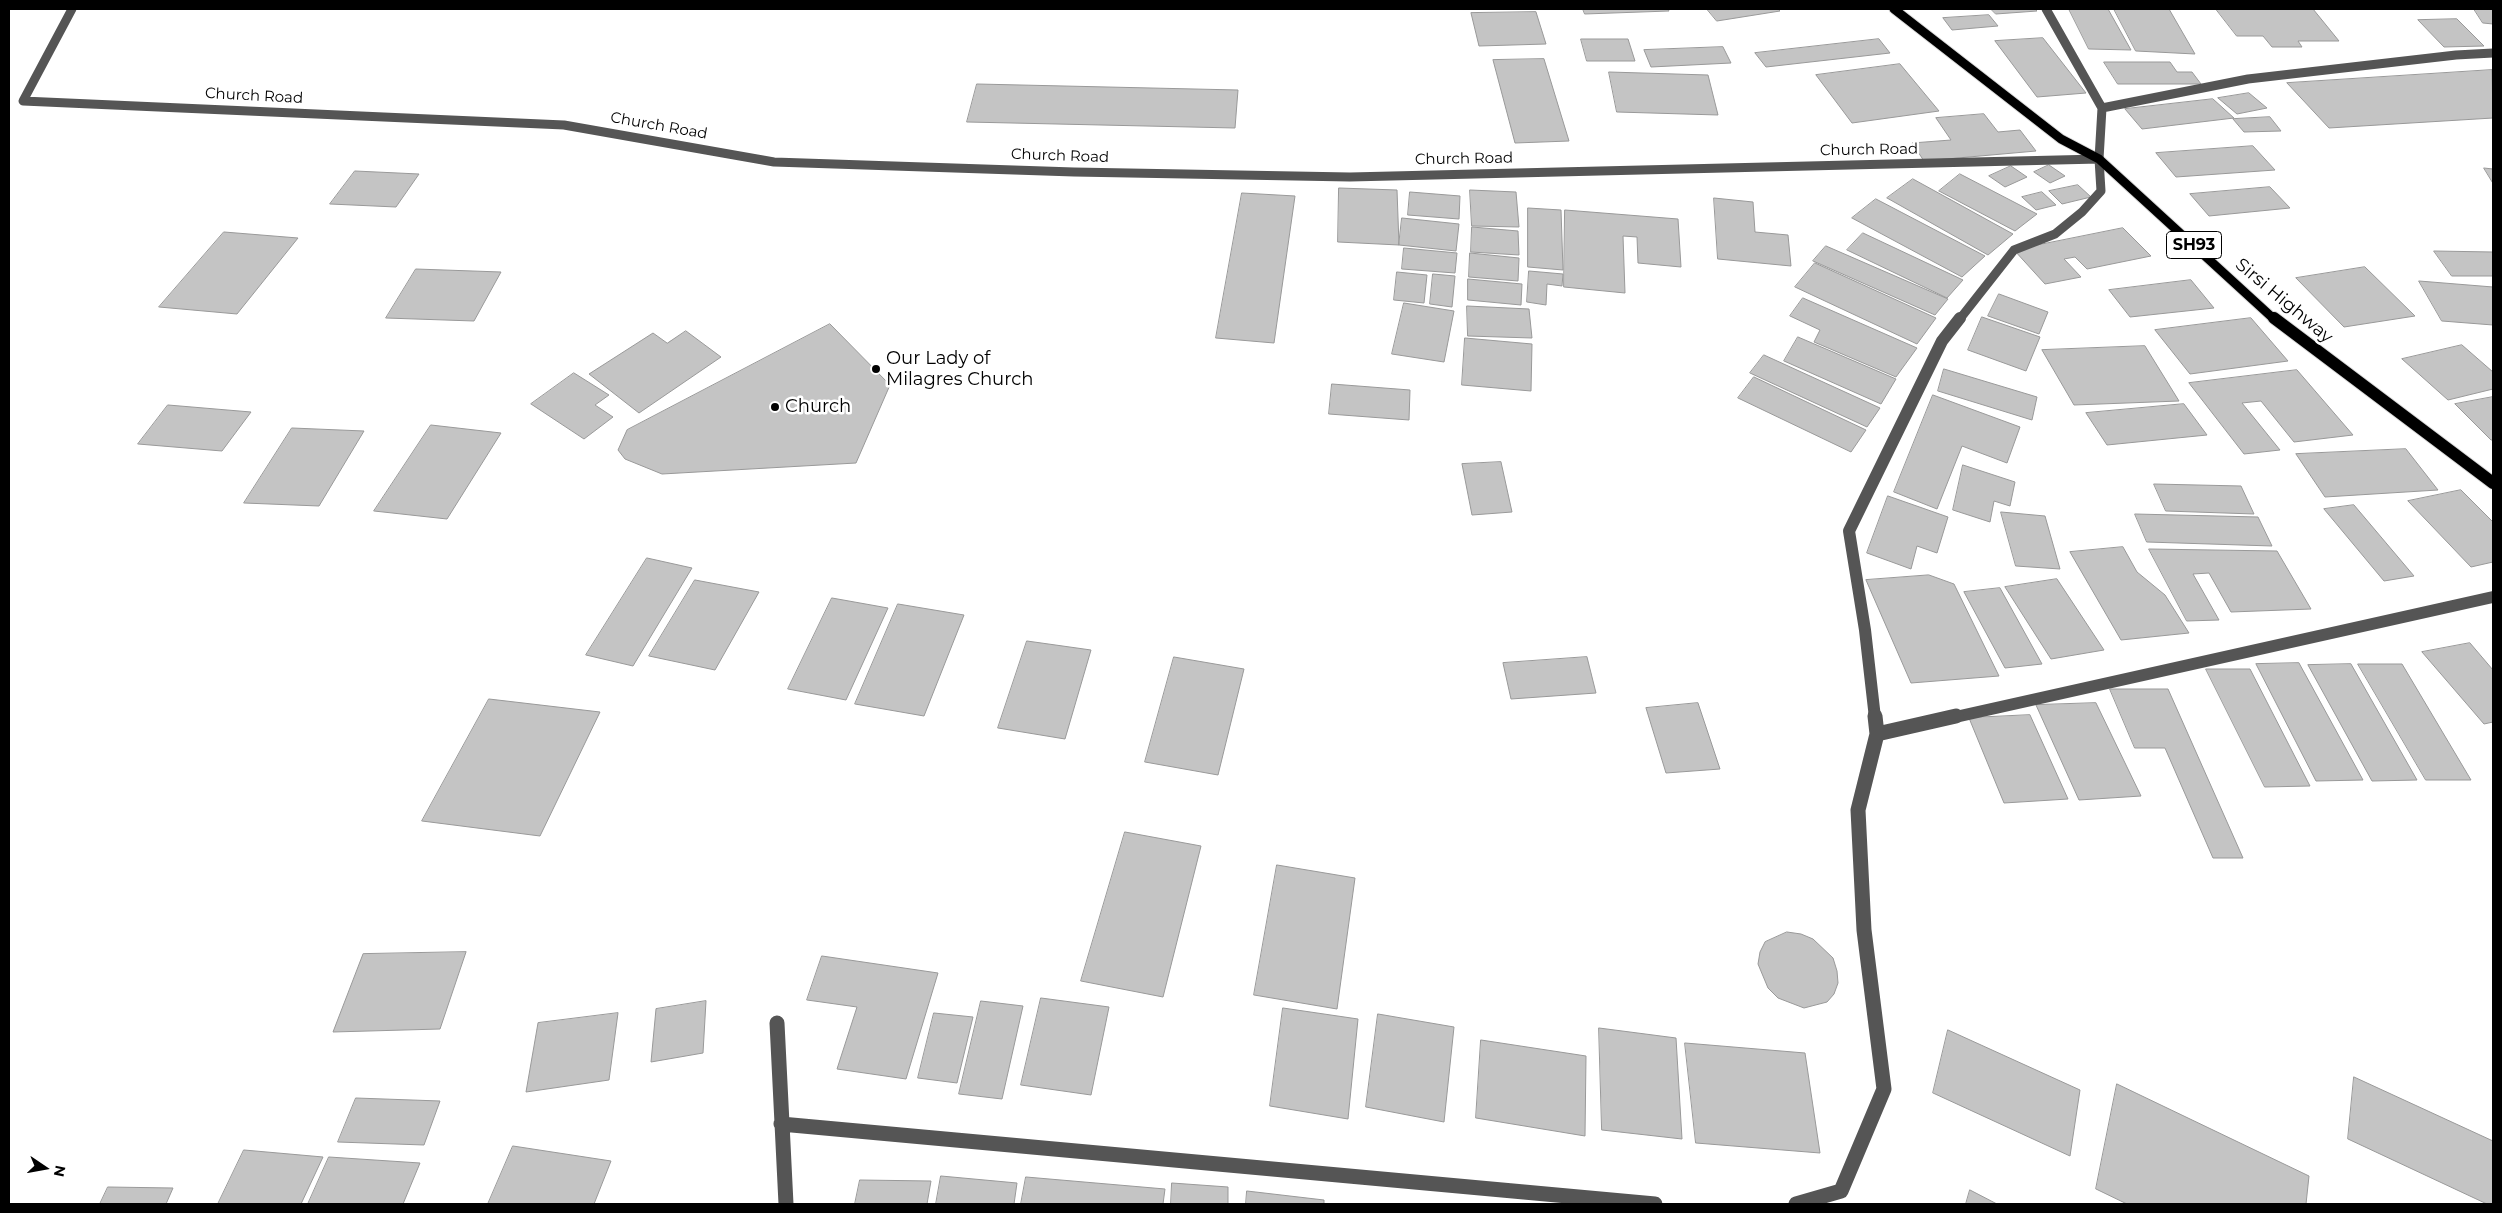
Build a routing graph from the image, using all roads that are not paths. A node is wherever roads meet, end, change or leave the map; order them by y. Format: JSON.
{"nodes":[{"id":1,"x":72,"y":9,"type":"edge"},
{"id":2,"x":1894,"y":9,"type":"edge"},
{"id":3,"x":2046,"y":9,"type":"edge"},
{"id":4,"x":2493,"y":53,"type":"edge"},
{"id":5,"x":2102,"y":108,"type":"junction"},
{"id":6,"x":2099,"y":159,"type":"junction"},
{"id":7,"x":2493,"y":483,"type":"edge"},
{"id":8,"x":2493,"y":597,"type":"edge"},
{"id":9,"x":1878,"y":734,"type":"junction"},
{"id":10,"x":777,"y":1023,"type":"dead end"},
{"id":11,"x":781,"y":1124,"type":"junction"},
{"id":12,"x":786,"y":1204,"type":"edge"},
{"id":13,"x":1655,"y":1204,"type":"edge"},
{"id":14,"x":1796,"y":1204,"type":"edge"}],
"edges":[{"from":1,"to":6,"type":"street","name":"Church Road"},
{"from":2,"to":6,"type":"main road","name":"Sirsi Highway","number":"SH93"},
{"from":3,"to":5,"type":"street"},
{"from":4,"to":5,"type":"street"},
{"from":5,"to":6,"type":"street"},
{"from":6,"to":7,"type":"main road","name":"Sirsi Highway","number":"SH93"},
{"from":6,"to":9,"type":"street"},
{"from":8,"to":9,"type":"street"},
{"from":9,"to":14,"type":"street"},
{"from":10,"to":11,"type":"street"},
{"from":11,"to":12,"type":"street"},
{"from":11,"to":13,"type":"street"}]}
